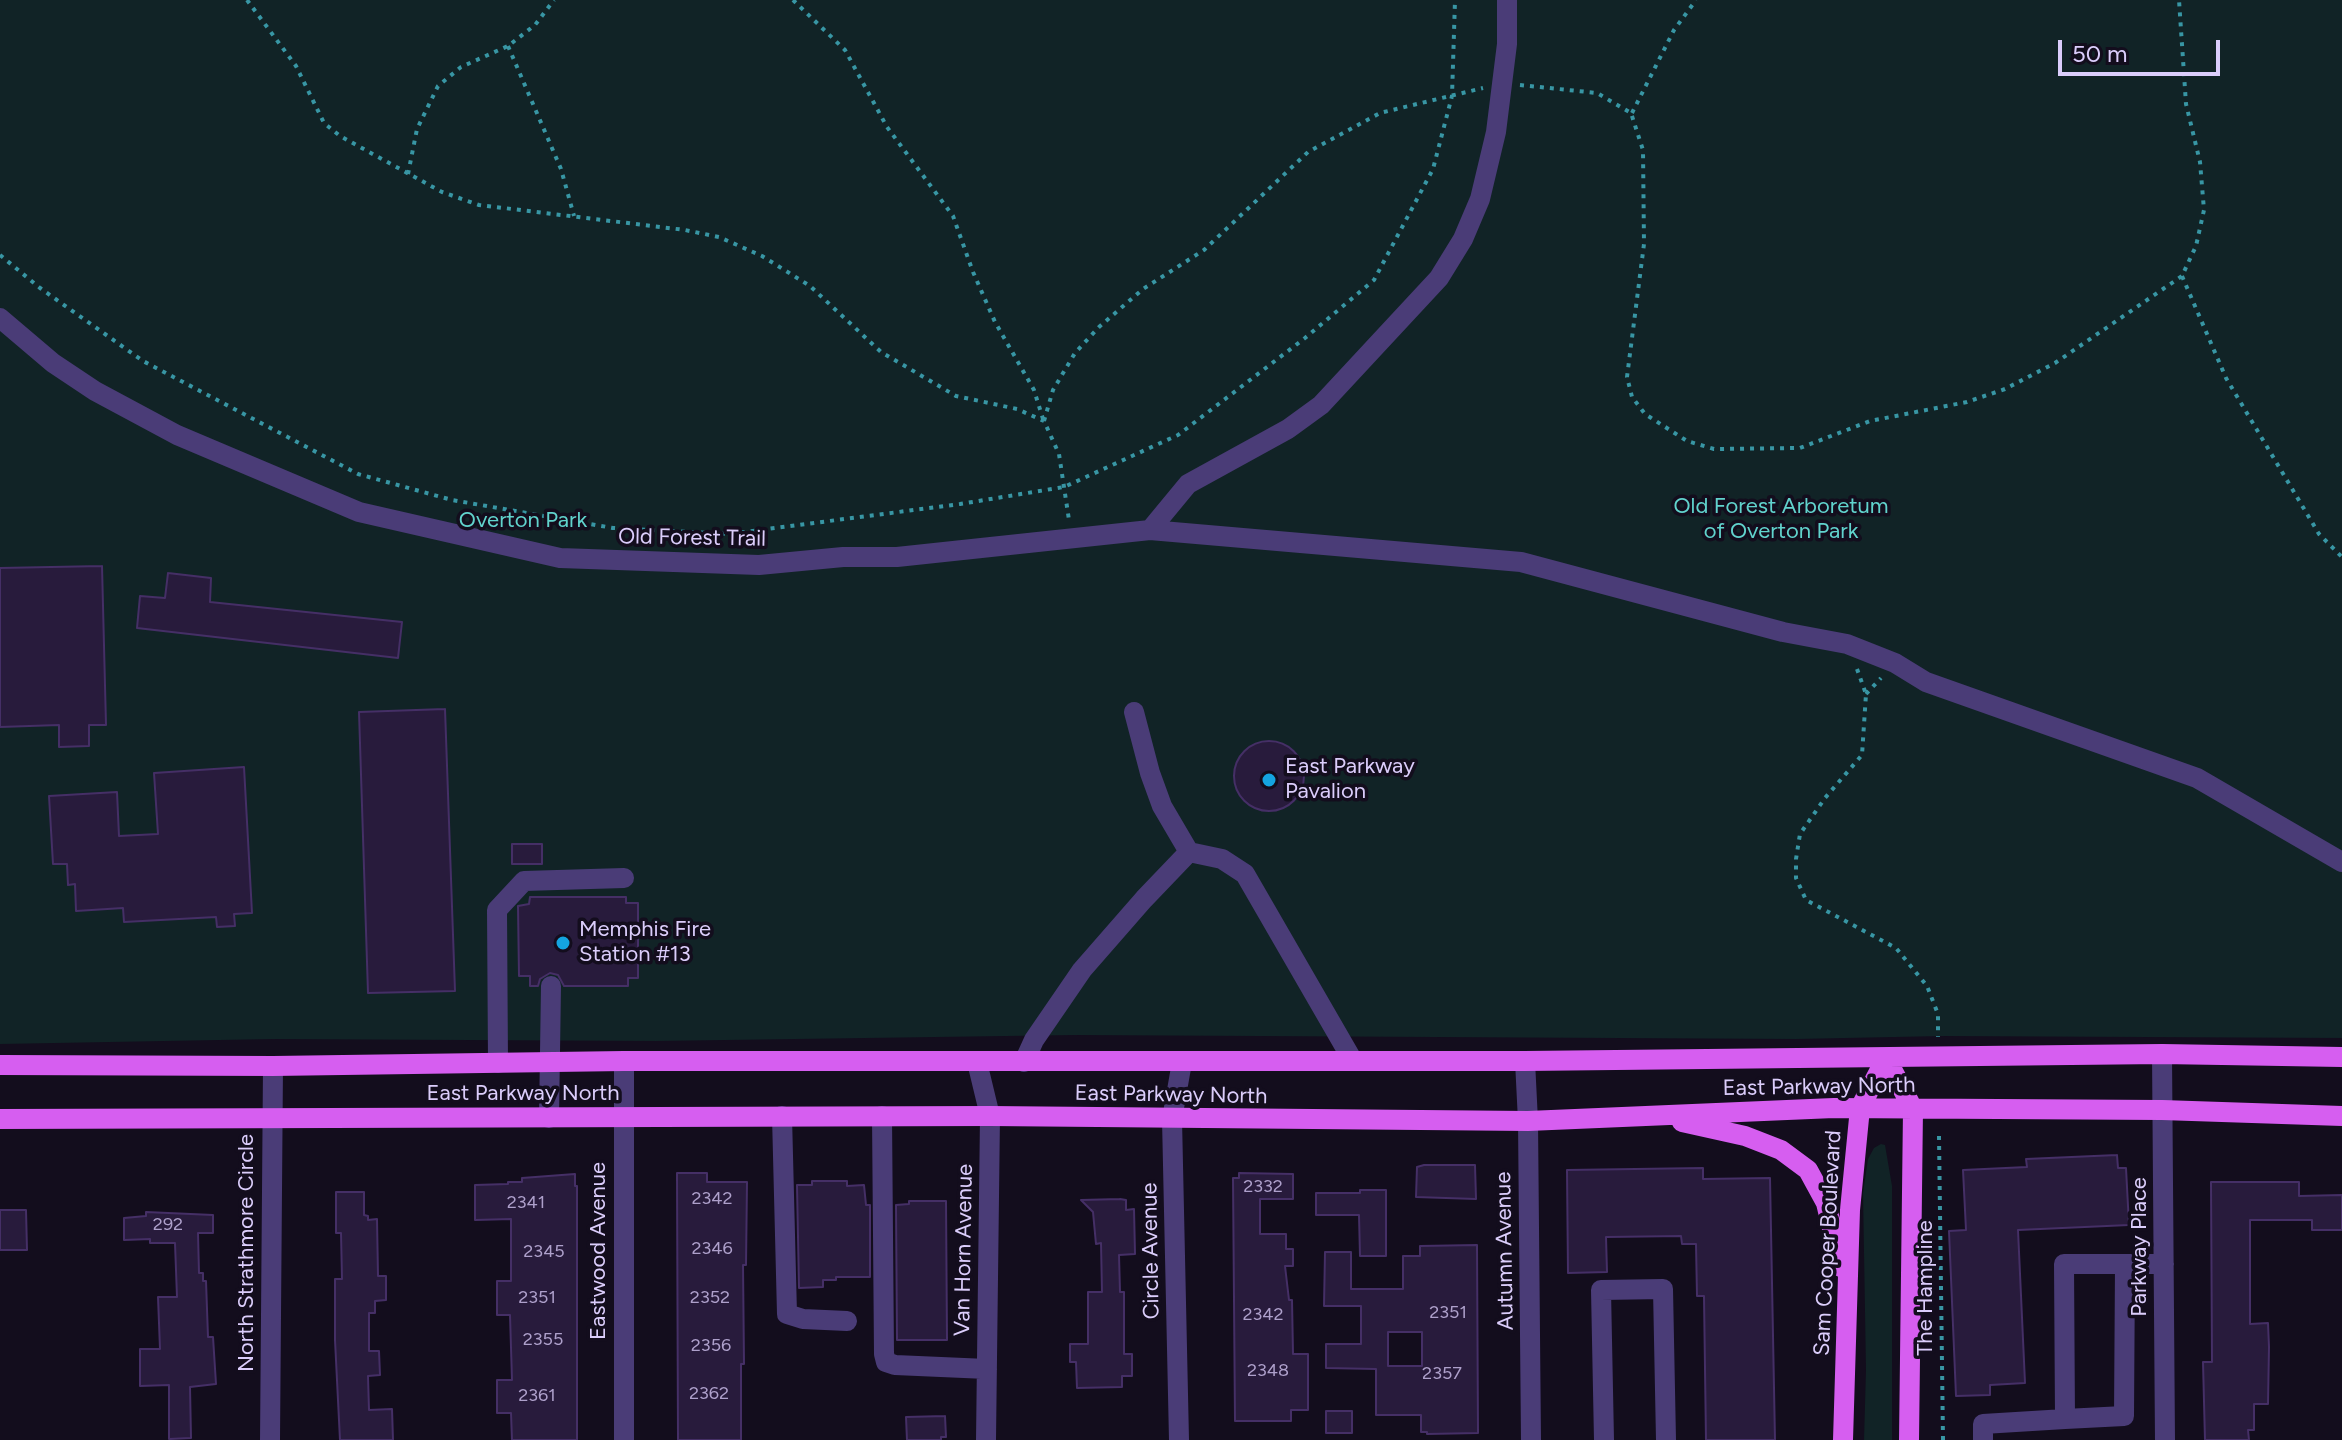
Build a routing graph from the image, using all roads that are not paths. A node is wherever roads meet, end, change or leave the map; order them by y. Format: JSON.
{"nodes":[{"id":1,"x":1507,"y":0,"type":"edge"},
{"id":2,"x":0,"y":318,"type":"edge"},
{"id":3,"x":1150,"y":530,"type":"junction"},
{"id":4,"x":1134,"y":712,"type":"dead end"},
{"id":5,"x":1189,"y":852,"type":"junction"},
{"id":6,"x":2342,"y":862,"type":"edge"},
{"id":7,"x":624,"y":878,"type":"dead end"},
{"id":8,"x":551,"y":986,"type":"dead end"},
{"id":9,"x":2162,"y":1054,"type":"junction"},
{"id":10,"x":2342,"y":1057,"type":"edge"},
{"id":11,"x":1886,"y":1058,"type":"junction"},
{"id":12,"x":624,"y":1061,"type":"junction"},
{"id":13,"x":1353,"y":1061,"type":"junction"},
{"id":14,"x":1525,"y":1061,"type":"junction"},
{"id":15,"x":550,"y":1062,"type":"junction"},
{"id":16,"x":977,"y":1062,"type":"junction"},
{"id":17,"x":1024,"y":1062,"type":"junction"},
{"id":18,"x":1182,"y":1062,"type":"junction"},
{"id":19,"x":498,"y":1063,"type":"junction"},
{"id":20,"x":0,"y":1065,"type":"edge"},
{"id":21,"x":273,"y":1066,"type":"junction"},
{"id":22,"x":1860,"y":1108,"type":"junction"},
{"id":23,"x":1913,"y":1109,"type":"junction"},
{"id":24,"x":2162,"y":1110,"type":"junction"},
{"id":25,"x":782,"y":1116,"type":"junction"},
{"id":26,"x":882,"y":1116,"type":"junction"},
{"id":27,"x":990,"y":1116,"type":"junction"},
{"id":28,"x":1654,"y":1116,"type":"junction"},
{"id":29,"x":2342,"y":1116,"type":"edge"},
{"id":30,"x":623,"y":1117,"type":"junction"},
{"id":31,"x":549,"y":1118,"type":"junction"},
{"id":32,"x":0,"y":1119,"type":"edge"},
{"id":33,"x":1172,"y":1119,"type":"junction"},
{"id":34,"x":272,"y":1120,"type":"junction"},
{"id":35,"x":1528,"y":1121,"type":"junction"},
{"id":36,"x":2164,"y":1264,"type":"junction"},
{"id":37,"x":2125,"y":1265,"type":"junction"},
{"id":38,"x":1848,"y":1296,"type":"junction"},
{"id":39,"x":847,"y":1321,"type":"dead end"},
{"id":40,"x":987,"y":1369,"type":"junction"},
{"id":41,"x":2065,"y":1419,"type":"junction"},
{"id":42,"x":270,"y":1440,"type":"edge"},
{"id":43,"x":624,"y":1440,"type":"edge"},
{"id":44,"x":986,"y":1440,"type":"edge"},
{"id":45,"x":1179,"y":1440,"type":"edge"},
{"id":46,"x":1531,"y":1440,"type":"edge"},
{"id":47,"x":1604,"y":1440,"type":"edge"},
{"id":48,"x":1666,"y":1440,"type":"edge"},
{"id":49,"x":1843,"y":1440,"type":"edge"},
{"id":50,"x":1909,"y":1440,"type":"edge"},
{"id":51,"x":1983,"y":1440,"type":"edge"},
{"id":52,"x":2165,"y":1440,"type":"edge"}],
"edges":[{"from":1,"to":3,"type":"street"},
{"from":2,"to":3,"type":"street","name":"Old Forest Trail"},
{"from":3,"to":6,"type":"street","name":"Old Forest Trail"},
{"from":4,"to":5,"type":"street"},
{"from":5,"to":13,"type":"street"},
{"from":5,"to":17,"type":"street"},
{"from":7,"to":19,"type":"street"},
{"from":8,"to":15,"type":"street"},
{"from":9,"to":10,"type":"main road","name":"East Parkway North"},
{"from":9,"to":11,"type":"main road","name":"East Parkway North"},
{"from":9,"to":24,"type":"street","name":"Parkway Place"},
{"from":11,"to":14,"type":"main road","name":"East Parkway North"},
{"from":11,"to":22,"type":"main road","name":"Sam Cooper Boulevard"},
{"from":11,"to":23,"type":"main road"},
{"from":12,"to":15,"type":"main road","name":"East Parkway North"},
{"from":12,"to":16,"type":"main road","name":"East Parkway North"},
{"from":12,"to":30,"type":"street","name":"Eastwood Avenue"},
{"from":13,"to":14,"type":"main road","name":"East Parkway North"},
{"from":13,"to":18,"type":"main road","name":"East Parkway North"},
{"from":14,"to":35,"type":"street","name":"Autumn Avenue"},
{"from":15,"to":19,"type":"main road","name":"East Parkway North"},
{"from":15,"to":31,"type":"street"},
{"from":16,"to":17,"type":"main road","name":"East Parkway North"},
{"from":16,"to":27,"type":"street","name":"Van Horn Avenue"},
{"from":17,"to":18,"type":"main road","name":"East Parkway North"},
{"from":18,"to":33,"type":"street","name":"Circle Avenue"},
{"from":19,"to":21,"type":"main road","name":"East Parkway North"},
{"from":20,"to":21,"type":"main road","name":"East Parkway North"},
{"from":21,"to":34,"type":"street","name":"North Strathmore Circle"},
{"from":22,"to":23,"type":"main road","name":"East Parkway North"},
{"from":22,"to":28,"type":"main road","name":"East Parkway North"},
{"from":22,"to":38,"type":"main road","name":"Sam Cooper Boulevard"},
{"from":23,"to":24,"type":"main road","name":"East Parkway North"},
{"from":23,"to":50,"type":"main road"},
{"from":24,"to":29,"type":"main road","name":"East Parkway North"},
{"from":24,"to":36,"type":"street","name":"Parkway Place"},
{"from":25,"to":26,"type":"main road","name":"East Parkway North"},
{"from":25,"to":30,"type":"main road","name":"East Parkway North"},
{"from":25,"to":39,"type":"street"},
{"from":26,"to":27,"type":"main road","name":"East Parkway North"},
{"from":26,"to":40,"type":"street"},
{"from":27,"to":33,"type":"main road","name":"East Parkway North"},
{"from":27,"to":40,"type":"street","name":"Van Horn Avenue"},
{"from":28,"to":35,"type":"main road","name":"East Parkway North"},
{"from":28,"to":38,"type":"main road"},
{"from":30,"to":31,"type":"main road","name":"East Parkway North"},
{"from":30,"to":43,"type":"street","name":"Eastwood Avenue"},
{"from":31,"to":34,"type":"main road","name":"East Parkway North"},
{"from":32,"to":34,"type":"main road","name":"East Parkway North"},
{"from":33,"to":35,"type":"main road","name":"East Parkway North"},
{"from":33,"to":45,"type":"street","name":"Circle Avenue"},
{"from":34,"to":42,"type":"street","name":"North Strathmore Circle"},
{"from":35,"to":46,"type":"street","name":"Autumn Avenue"},
{"from":36,"to":37,"type":"street"},
{"from":36,"to":52,"type":"street","name":"Parkway Place"},
{"from":37,"to":41,"type":"street"},
{"from":37,"to":41,"type":"street"},
{"from":38,"to":49,"type":"main road","name":"Sam Cooper Boulevard"},
{"from":40,"to":44,"type":"street","name":"Van Horn Avenue"},
{"from":41,"to":51,"type":"street"},
{"from":47,"to":48,"type":"street"}]}
